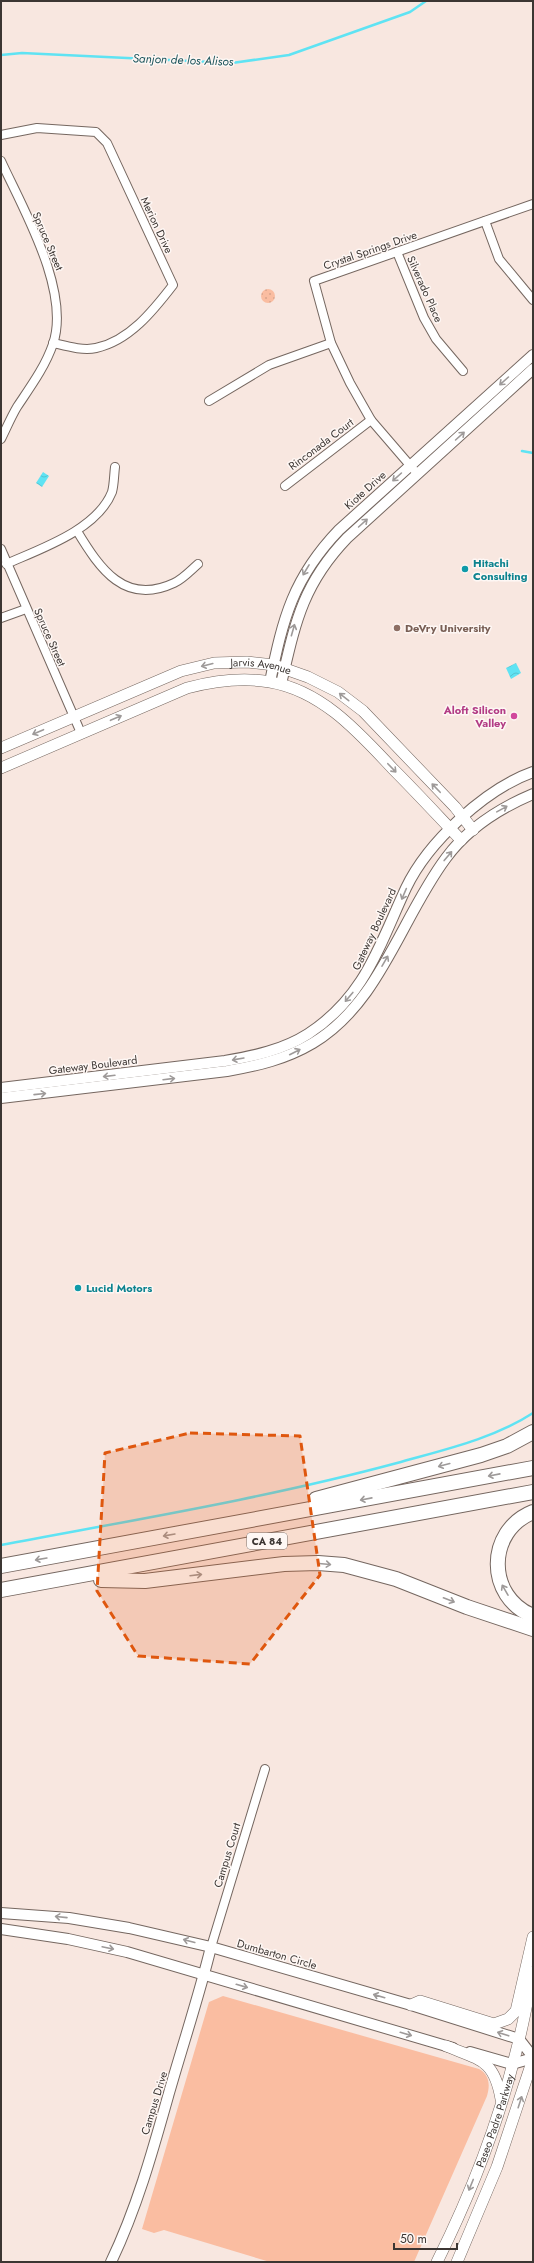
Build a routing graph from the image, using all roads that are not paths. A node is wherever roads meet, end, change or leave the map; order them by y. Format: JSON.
{"nodes":[{"id":1,"x":1,"y":135,"type":"edge"},
{"id":2,"x":1,"y":161,"type":"edge"},
{"id":3,"x":533,"y":204,"type":"edge"},
{"id":4,"x":485,"y":221,"type":"junction"},
{"id":5,"x":397,"y":252,"type":"junction"},
{"id":6,"x":533,"y":300,"type":"edge"},
{"id":7,"x":53,"y":343,"type":"junction"},
{"id":8,"x":331,"y":344,"type":"junction"},
{"id":9,"x":533,"y":355,"type":"edge"},
{"id":10,"x":533,"y":369,"type":"edge"},
{"id":11,"x":463,"y":371,"type":"dead end"},
{"id":12,"x":209,"y":401,"type":"dead end"},
{"id":13,"x":371,"y":420,"type":"junction"},
{"id":14,"x":1,"y":440,"type":"edge"},
{"id":15,"x":410,"y":466,"type":"junction"},
{"id":16,"x":115,"y":467,"type":"dead end"},
{"id":17,"x":418,"y":474,"type":"junction"},
{"id":18,"x":285,"y":486,"type":"dead end"},
{"id":19,"x":77,"y":531,"type":"junction"},
{"id":20,"x":1,"y":549,"type":"edge"},
{"id":21,"x":6,"y":564,"type":"junction"},
{"id":22,"x":198,"y":564,"type":"dead end"},
{"id":23,"x":26,"y":609,"type":"junction"},
{"id":24,"x":1,"y":618,"type":"edge"},
{"id":25,"x":274,"y":665,"type":"junction"},
{"id":26,"x":285,"y":668,"type":"junction"},
{"id":27,"x":276,"y":683,"type":"junction"},
{"id":28,"x":74,"y":717,"type":"junction"},
{"id":29,"x":81,"y":733,"type":"junction"},
{"id":30,"x":1,"y":748,"type":"edge"},
{"id":31,"x":1,"y":768,"type":"edge"},
{"id":32,"x":533,"y":772,"type":"edge"},
{"id":33,"x":533,"y":794,"type":"edge"},
{"id":34,"x":462,"y":817,"type":"junction"},
{"id":35,"x":450,"y":828,"type":"junction"},
{"id":36,"x":473,"y":830,"type":"junction"},
{"id":37,"x":461,"y":840,"type":"junction"},
{"id":38,"x":1,"y":1088,"type":"edge"},
{"id":39,"x":1,"y":1098,"type":"edge"},
{"id":40,"x":533,"y":1432,"type":"edge"},
{"id":41,"x":533,"y":1468,"type":"edge"},
{"id":42,"x":533,"y":1492,"type":"edge"},
{"id":43,"x":533,"y":1500,"type":"edge"},
{"id":44,"x":533,"y":1512,"type":"edge"},
{"id":45,"x":198,"y":1530,"type":"junction"},
{"id":46,"x":1,"y":1566,"type":"edge"},
{"id":47,"x":101,"y":1580,"type":"junction"},
{"id":48,"x":1,"y":1590,"type":"edge"},
{"id":49,"x":1,"y":1598,"type":"edge"},
{"id":50,"x":533,"y":1616,"type":"edge"},
{"id":51,"x":533,"y":1629,"type":"edge"},
{"id":52,"x":265,"y":1769,"type":"dead end"},
{"id":53,"x":1,"y":1913,"type":"edge"},
{"id":54,"x":1,"y":1929,"type":"edge"},
{"id":55,"x":533,"y":1937,"type":"edge"},
{"id":56,"x":211,"y":1947,"type":"junction"},
{"id":57,"x":533,"y":1972,"type":"edge"},
{"id":58,"x":204,"y":1975,"type":"junction"},
{"id":59,"x":411,"y":2005,"type":"junction"},
{"id":60,"x":519,"y":2039,"type":"junction"},
{"id":61,"x":446,"y":2046,"type":"junction"},
{"id":62,"x":533,"y":2058,"type":"edge"},
{"id":63,"x":512,"y":2064,"type":"junction"},
{"id":64,"x":502,"y":2100,"type":"junction"},
{"id":65,"x":111,"y":2262,"type":"edge"},
{"id":66,"x":437,"y":2262,"type":"edge"},
{"id":67,"x":456,"y":2262,"type":"edge"}],
"edges":[{"from":1,"to":7,"type":"street","name":"Merion Drive"},
{"from":2,"to":7,"type":"street","name":"Spruce Street"},
{"from":3,"to":4,"type":"street","name":"Crystal Springs Drive"},
{"from":4,"to":5,"type":"street","name":"Crystal Springs Drive"},
{"from":4,"to":6,"type":"street"},
{"from":5,"to":8,"type":"street","name":"Crystal Springs Drive"},
{"from":5,"to":11,"type":"street","name":"Silverado Place"},
{"from":7,"to":14,"type":"street","name":"Spruce Street"},
{"from":8,"to":12,"type":"street"},
{"from":8,"to":13,"type":"street","name":"Crystal Springs Drive"},
{"from":9,"to":15,"type":"street","name":"Kiote Drive","one_way":true},
{"from":17,"to":10,"type":"street","one_way":true},
{"from":13,"to":15,"type":"street","name":"Crystal Springs Drive"},
{"from":13,"to":18,"type":"street","name":"Rinconada Court"},
{"from":15,"to":17,"type":"street","name":"Crystal Springs Drive"},
{"from":15,"to":25,"type":"street","name":"Kiote Drive","one_way":true},
{"from":16,"to":19,"type":"street"},
{"from":26,"to":17,"type":"street","one_way":true},
{"from":19,"to":21,"type":"street"},
{"from":19,"to":22,"type":"street"},
{"from":20,"to":21,"type":"street","name":"Spruce Street"},
{"from":21,"to":23,"type":"street","name":"Spruce Street"},
{"from":23,"to":24,"type":"street"},
{"from":23,"to":28,"type":"street","name":"Spruce Street"},
{"from":25,"to":26,"type":"main road","name":"Jarvis Avenue"},
{"from":25,"to":27,"type":"street","name":"Kiote Drive"},
{"from":25,"to":28,"type":"main road","name":"Jarvis Avenue","one_way":true},
{"from":26,"to":27,"type":"street"},
{"from":34,"to":26,"type":"main road","name":"Jarvis Avenue","one_way":true},
{"from":29,"to":27,"type":"main road","name":"Jarvis Avenue","one_way":true},
{"from":27,"to":35,"type":"main road","name":"Jarvis Avenue","one_way":true},
{"from":28,"to":29,"type":"street","name":"Spruce Street"},
{"from":28,"to":30,"type":"main road","name":"Jarvis Avenue","one_way":true},
{"from":29,"to":31,"type":"main road","name":"Jarvis Avenue"},
{"from":32,"to":34,"type":"street","name":"Gateway Boulevard"},
{"from":36,"to":33,"type":"street","name":"Gateway Boulevard","one_way":true},
{"from":34,"to":35,"type":"street","name":"Gateway Boulevard"},
{"from":34,"to":36,"type":"main road","name":"Jarvis Avenue"},
{"from":35,"to":37,"type":"main road","name":"Jarvis Avenue"},
{"from":35,"to":38,"type":"street","name":"Gateway Boulevard","one_way":true},
{"from":36,"to":37,"type":"street","name":"Gateway Boulevard"},
{"from":39,"to":37,"type":"street","name":"Gateway Boulevard","one_way":true},
{"from":40,"to":45,"type":"highway","one_way":true},
{"from":41,"to":45,"type":"highway","number":"CA 84","one_way":true},
{"from":42,"to":48,"type":"highway","number":"CA 84"},
{"from":43,"to":47,"type":"highway","number":"CA 84"},
{"from":50,"to":44,"type":"highway","one_way":true},
{"from":45,"to":46,"type":"highway","number":"CA 84","one_way":true},
{"from":47,"to":49,"type":"highway","number":"CA 84"},
{"from":47,"to":51,"type":"highway","one_way":true},
{"from":52,"to":56,"type":"street","name":"Campus Court"},
{"from":56,"to":53,"type":"street","name":"Dumbarton Circle","one_way":true},
{"from":54,"to":58,"type":"street","one_way":true},
{"from":55,"to":59,"type":"main road"},
{"from":56,"to":58,"type":"street","name":"Campus Drive"},
{"from":59,"to":56,"type":"street","name":"Dumbarton Circle","one_way":true},
{"from":57,"to":60,"type":"main road","name":"Paseo Padre Parkway"},
{"from":58,"to":61,"type":"street","one_way":true},
{"from":58,"to":65,"type":"street","name":"Campus Drive"},
{"from":60,"to":59,"type":"street","name":"Dumbarton Circle","one_way":true},
{"from":60,"to":62,"type":"street"},
{"from":60,"to":63,"type":"main road","name":"Paseo Padre Parkway"},
{"from":61,"to":63,"type":"street"},
{"from":61,"to":64,"type":"main road"},
{"from":62,"to":63,"type":"street"},
{"from":67,"to":62,"type":"main road","name":"Paseo Padre Parkway","one_way":true},
{"from":63,"to":64,"type":"main road","name":"Paseo Padre Parkway"},
{"from":64,"to":66,"type":"main road","name":"Paseo Padre Parkway","one_way":true}]}
